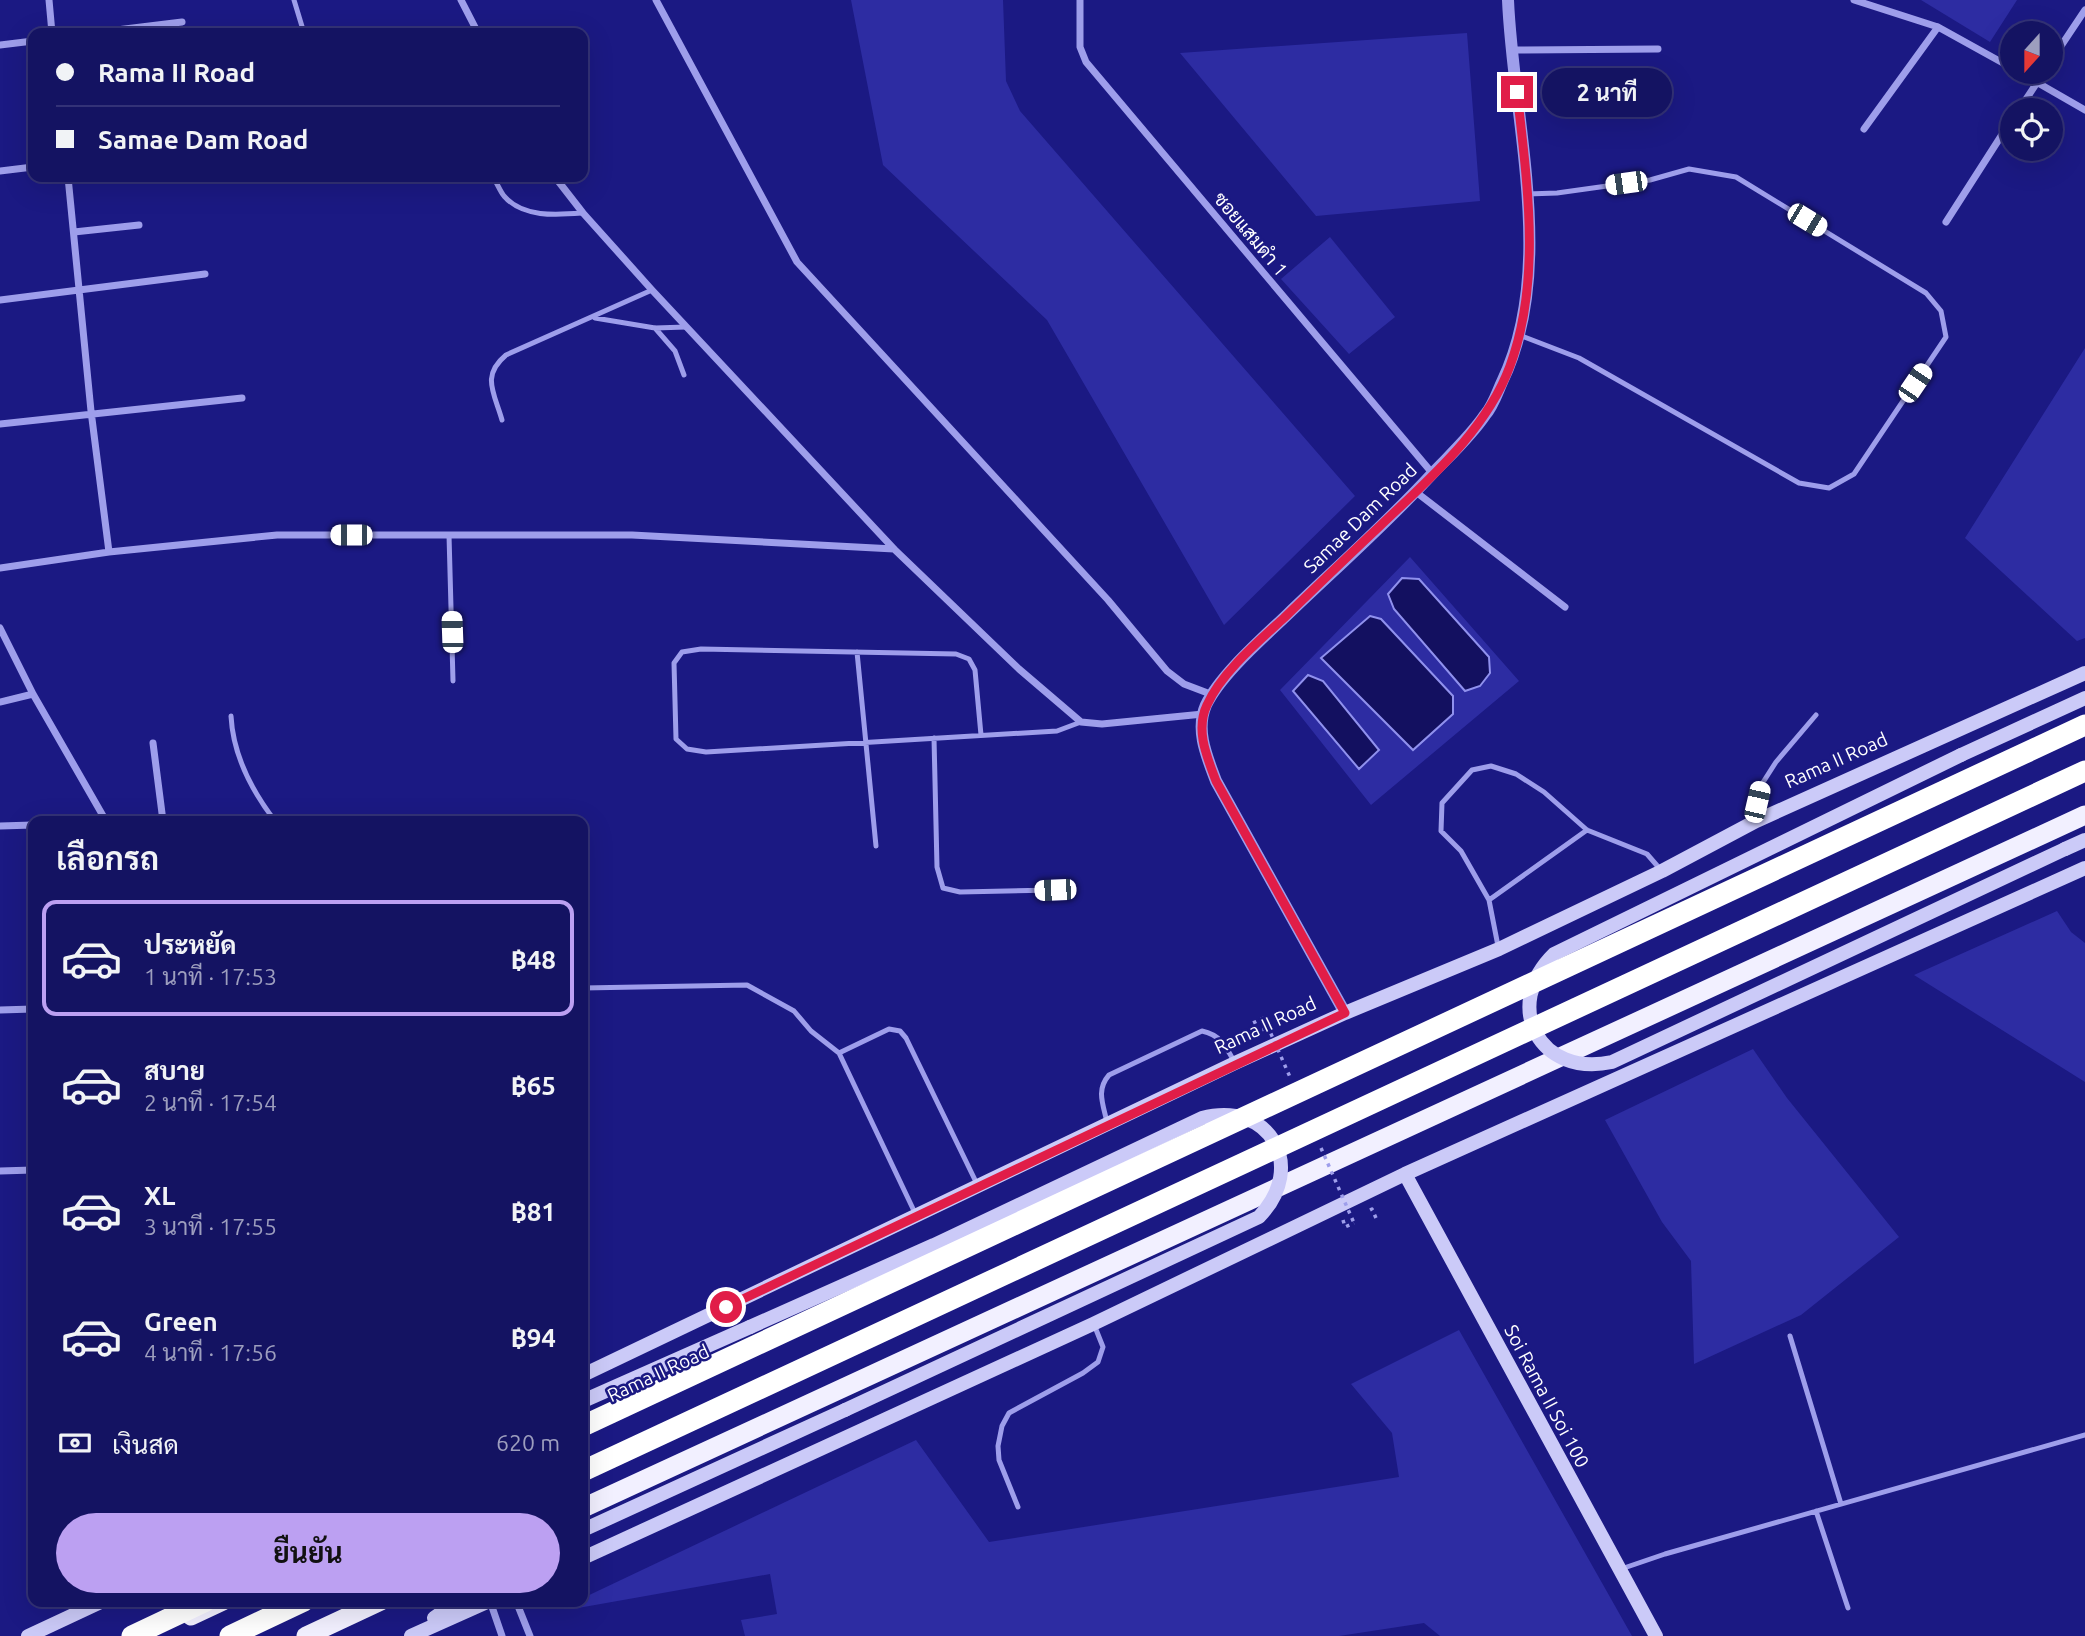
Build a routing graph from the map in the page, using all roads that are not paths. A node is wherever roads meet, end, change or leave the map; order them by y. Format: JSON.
{"nodes":[{"id":1,"x":49,"y":0,"type":"edge"},
{"id":2,"x":295,"y":0,"type":"edge"},
{"id":3,"x":461,"y":0,"type":"edge"},
{"id":4,"x":656,"y":0,"type":"edge"},
{"id":5,"x":1080,"y":0,"type":"edge"},
{"id":6,"x":1508,"y":0,"type":"edge"},
{"id":7,"x":1854,"y":0,"type":"edge"},
{"id":8,"x":2085,"y":10,"type":"edge"},
{"id":9,"x":182,"y":22,"type":"dead end"},
{"id":10,"x":1938,"y":27,"type":"junction"},
{"id":11,"x":52,"y":28,"type":"edge"},
{"id":12,"x":133,"y":28,"type":"edge"},
{"id":13,"x":303,"y":28,"type":"edge"},
{"id":14,"x":475,"y":28,"type":"edge"},
{"id":15,"x":28,"y":42,"type":"edge"},
{"id":16,"x":2063,"y":43,"type":"edge"},
{"id":17,"x":0,"y":45,"type":"edge"},
{"id":18,"x":1658,"y":49,"type":"dead end"},
{"id":19,"x":1513,"y":50,"type":"junction"},
{"id":20,"x":2000,"y":61,"type":"edge"},
{"id":21,"x":2040,"y":84,"type":"edge"},
{"id":22,"x":2085,"y":110,"type":"edge"},
{"id":23,"x":1864,"y":129,"type":"dead end"},
{"id":24,"x":2000,"y":139,"type":"edge"},
{"id":25,"x":28,"y":168,"type":"edge"},
{"id":26,"x":0,"y":171,"type":"edge"},
{"id":27,"x":69,"y":182,"type":"edge"},
{"id":28,"x":496,"y":182,"type":"edge"},
{"id":29,"x":559,"y":182,"type":"edge"},
{"id":30,"x":1527,"y":194,"type":"junction"},
{"id":31,"x":583,"y":213,"type":"junction"},
{"id":32,"x":1946,"y":222,"type":"dead end"},
{"id":33,"x":139,"y":225,"type":"dead end"},
{"id":34,"x":74,"y":232,"type":"junction"},
{"id":35,"x":205,"y":274,"type":"dead end"},
{"id":36,"x":79,"y":289,"type":"junction"},
{"id":37,"x":652,"y":290,"type":"junction"},
{"id":38,"x":0,"y":300,"type":"edge"},
{"id":39,"x":594,"y":318,"type":"junction"},
{"id":40,"x":686,"y":327,"type":"junction"},
{"id":41,"x":656,"y":328,"type":"junction"},
{"id":42,"x":1519,"y":335,"type":"junction"},
{"id":43,"x":684,"y":374,"type":"dead end"},
{"id":44,"x":242,"y":398,"type":"dead end"},
{"id":45,"x":92,"y":414,"type":"junction"},
{"id":46,"x":502,"y":420,"type":"dead end"},
{"id":47,"x":0,"y":424,"type":"edge"},
{"id":48,"x":1433,"y":474,"type":"junction"},
{"id":49,"x":1416,"y":492,"type":"junction"},
{"id":50,"x":449,"y":535,"type":"junction"},
{"id":51,"x":894,"y":549,"type":"junction"},
{"id":52,"x":109,"y":552,"type":"junction"},
{"id":53,"x":0,"y":568,"type":"edge"},
{"id":54,"x":1565,"y":607,"type":"dead end"},
{"id":55,"x":0,"y":628,"type":"edge"},
{"id":56,"x":857,"y":652,"type":"junction"},
{"id":57,"x":2085,"y":673,"type":"edge"},
{"id":58,"x":453,"y":681,"type":"dead end"},
{"id":59,"x":33,"y":694,"type":"junction"},
{"id":60,"x":1213,"y":695,"type":"junction"},
{"id":61,"x":2085,"y":698,"type":"edge"},
{"id":62,"x":0,"y":702,"type":"edge"},
{"id":63,"x":1204,"y":714,"type":"junction"},
{"id":64,"x":1816,"y":715,"type":"dead end"},
{"id":65,"x":231,"y":716,"type":"dead end"},
{"id":66,"x":1081,"y":722,"type":"junction"},
{"id":67,"x":2085,"y":725,"type":"edge"},
{"id":68,"x":2085,"y":733,"type":"edge"},
{"id":69,"x":981,"y":735,"type":"junction"},
{"id":70,"x":934,"y":738,"type":"junction"},
{"id":71,"x":866,"y":742,"type":"junction"},
{"id":72,"x":153,"y":743,"type":"dead end"},
{"id":73,"x":2085,"y":771,"type":"edge"},
{"id":74,"x":2085,"y":815,"type":"edge"},
{"id":75,"x":103,"y":816,"type":"edge"},
{"id":76,"x":162,"y":816,"type":"edge"},
{"id":77,"x":271,"y":816,"type":"edge"},
{"id":78,"x":1756,"y":821,"type":"junction"},
{"id":79,"x":28,"y":825,"type":"edge"},
{"id":80,"x":0,"y":826,"type":"edge"},
{"id":81,"x":1587,"y":830,"type":"junction"},
{"id":82,"x":2085,"y":839,"type":"edge"},
{"id":83,"x":876,"y":846,"type":"dead end"},
{"id":84,"x":2085,"y":868,"type":"edge"},
{"id":85,"x":1662,"y":871,"type":"junction"},
{"id":86,"x":1055,"y":890,"type":"dead end"},
{"id":87,"x":1489,"y":900,"type":"junction"},
{"id":88,"x":1499,"y":949,"type":"junction"},
{"id":89,"x":588,"y":988,"type":"edge"},
{"id":90,"x":28,"y":1009,"type":"edge"},
{"id":91,"x":0,"y":1010,"type":"edge"},
{"id":92,"x":1345,"y":1013,"type":"junction"},
{"id":93,"x":839,"y":1053,"type":"junction"},
{"id":94,"x":1235,"y":1063,"type":"junction"},
{"id":95,"x":1108,"y":1125,"type":"junction"},
{"id":96,"x":28,"y":1170,"type":"edge"},
{"id":97,"x":0,"y":1171,"type":"edge"},
{"id":98,"x":1405,"y":1174,"type":"junction"},
{"id":99,"x":978,"y":1186,"type":"junction"},
{"id":100,"x":917,"y":1216,"type":"junction"},
{"id":101,"x":1093,"y":1324,"type":"junction"},
{"id":102,"x":1790,"y":1336,"type":"dead end"},
{"id":103,"x":588,"y":1373,"type":"edge"},
{"id":104,"x":588,"y":1399,"type":"edge"},
{"id":105,"x":588,"y":1424,"type":"edge"},
{"id":106,"x":588,"y":1432,"type":"edge"},
{"id":107,"x":2085,"y":1435,"type":"edge"},
{"id":108,"x":588,"y":1469,"type":"edge"},
{"id":109,"x":1841,"y":1504,"type":"junction"},
{"id":110,"x":588,"y":1506,"type":"edge"},
{"id":111,"x":1018,"y":1507,"type":"dead end"},
{"id":112,"x":1816,"y":1511,"type":"junction"},
{"id":113,"x":588,"y":1528,"type":"edge"},
{"id":114,"x":588,"y":1556,"type":"edge"},
{"id":115,"x":1619,"y":1569,"type":"junction"},
{"id":116,"x":90,"y":1607,"type":"edge"},
{"id":117,"x":193,"y":1607,"type":"edge"},
{"id":118,"x":210,"y":1607,"type":"edge"},
{"id":119,"x":291,"y":1607,"type":"edge"},
{"id":120,"x":368,"y":1607,"type":"edge"},
{"id":121,"x":450,"y":1607,"type":"edge"},
{"id":122,"x":476,"y":1607,"type":"edge"},
{"id":123,"x":492,"y":1607,"type":"edge"},
{"id":124,"x":518,"y":1607,"type":"edge"},
{"id":125,"x":1848,"y":1608,"type":"dead end"},
{"id":126,"x":28,"y":1636,"type":"edge"},
{"id":127,"x":132,"y":1636,"type":"edge"},
{"id":128,"x":149,"y":1636,"type":"edge"},
{"id":129,"x":230,"y":1636,"type":"edge"},
{"id":130,"x":306,"y":1636,"type":"edge"},
{"id":131,"x":410,"y":1636,"type":"edge"},
{"id":132,"x":502,"y":1636,"type":"edge"},
{"id":133,"x":530,"y":1636,"type":"edge"},
{"id":134,"x":1656,"y":1636,"type":"edge"}],
"edges":[{"from":1,"to":11,"type":"street"},
{"from":2,"to":13,"type":"lane"},
{"from":3,"to":14,"type":"street"},
{"from":4,"to":60,"type":"street"},
{"from":5,"to":48,"type":"street","name":"ซอยแสมดำ 1"},
{"from":6,"to":19,"type":"street","name":"Samae Dam Road"},
{"from":7,"to":10,"type":"street"},
{"from":8,"to":16,"type":"street"},
{"from":9,"to":12,"type":"street"},
{"from":10,"to":20,"type":"street"},
{"from":10,"to":23,"type":"street"},
{"from":15,"to":17,"type":"street"},
{"from":18,"to":19,"type":"street"},
{"from":19,"to":30,"type":"street","name":"Samae Dam Road"},
{"from":21,"to":22,"type":"street"},
{"from":24,"to":32,"type":"street"},
{"from":25,"to":26,"type":"street"},
{"from":27,"to":34,"type":"street"},
{"from":28,"to":31,"type":"lane"},
{"from":29,"to":31,"type":"street"},
{"from":30,"to":42,"type":"street","name":"Samae Dam Road"},
{"from":30,"to":42,"type":"lane"},
{"from":31,"to":37,"type":"street"},
{"from":33,"to":34,"type":"street"},
{"from":34,"to":36,"type":"street"},
{"from":35,"to":36,"type":"street"},
{"from":36,"to":38,"type":"street"},
{"from":36,"to":45,"type":"street"},
{"from":37,"to":39,"type":"lane"},
{"from":37,"to":40,"type":"street"},
{"from":39,"to":41,"type":"lane"},
{"from":39,"to":46,"type":"lane"},
{"from":40,"to":41,"type":"lane"},
{"from":40,"to":51,"type":"street"},
{"from":41,"to":43,"type":"lane"},
{"from":42,"to":48,"type":"street","name":"Samae Dam Road"},
{"from":44,"to":45,"type":"street"},
{"from":45,"to":47,"type":"street"},
{"from":45,"to":52,"type":"street"},
{"from":48,"to":49,"type":"street","name":"Samae Dam Road"},
{"from":49,"to":54,"type":"street"},
{"from":49,"to":60,"type":"street","name":"Samae Dam Road"},
{"from":50,"to":51,"type":"street"},
{"from":50,"to":52,"type":"street"},
{"from":50,"to":58,"type":"lane"},
{"from":51,"to":66,"type":"street"},
{"from":52,"to":53,"type":"street"},
{"from":55,"to":59,"type":"street"},
{"from":56,"to":69,"type":"lane"},
{"from":56,"to":71,"type":"lane"},
{"from":56,"to":71,"type":"lane"},
{"from":57,"to":78,"type":"main road","name":"Rama II Road"},
{"from":59,"to":62,"type":"street"},
{"from":59,"to":75,"type":"street"},
{"from":60,"to":63,"type":"street","name":"Samae Dam Road"},
{"from":61,"to":82,"type":"main road","bridge":true},
{"from":63,"to":66,"type":"street"},
{"from":63,"to":92,"type":"street","name":"Samae Dam Road"},
{"from":64,"to":78,"type":"lane"},
{"from":65,"to":77,"type":"lane"},
{"from":66,"to":69,"type":"lane"},
{"from":67,"to":105,"type":"highway","bridge":true},
{"from":68,"to":106,"type":"highway","name":"Rama II Road"},
{"from":69,"to":70,"type":"lane"},
{"from":70,"to":71,"type":"lane"},
{"from":70,"to":86,"type":"lane"},
{"from":71,"to":83,"type":"lane"},
{"from":72,"to":76,"type":"street"},
{"from":73,"to":108,"type":"highway","bridge":true},
{"from":74,"to":110,"type":"highway"},
{"from":78,"to":85,"type":"main road","name":"Rama II Road"},
{"from":79,"to":80,"type":"street"},
{"from":81,"to":85,"type":"lane"},
{"from":81,"to":87,"type":"lane"},
{"from":81,"to":87,"type":"lane"},
{"from":84,"to":98,"type":"main road"},
{"from":85,"to":88,"type":"main road","name":"Rama II Road"},
{"from":87,"to":88,"type":"lane"},
{"from":88,"to":92,"type":"main road","name":"Rama II Road"},
{"from":89,"to":93,"type":"lane"},
{"from":90,"to":91,"type":"street"},
{"from":92,"to":94,"type":"main road","name":"Rama II Road"},
{"from":93,"to":99,"type":"lane"},
{"from":93,"to":100,"type":"lane"},
{"from":94,"to":95,"type":"main road","name":"Rama II Road"},
{"from":94,"to":95,"type":"lane"},
{"from":95,"to":99,"type":"main road","name":"Rama II Road"},
{"from":96,"to":97,"type":"street"},
{"from":98,"to":101,"type":"main road"},
{"from":98,"to":115,"type":"main road","name":"Soi Rama II Soi 100"},
{"from":99,"to":100,"type":"main road","name":"Rama II Road"},
{"from":100,"to":103,"type":"main road","name":"Rama II Road"},
{"from":101,"to":111,"type":"lane"},
{"from":101,"to":114,"type":"main road"},
{"from":102,"to":109,"type":"lane"},
{"from":104,"to":113,"type":"main road","bridge":true},
{"from":107,"to":109,"type":"lane"},
{"from":109,"to":112,"type":"lane"},
{"from":112,"to":115,"type":"lane"},
{"from":112,"to":125,"type":"lane"},
{"from":115,"to":134,"type":"main road","name":"Soi Rama II Soi 100"},
{"from":116,"to":126,"type":"main road"},
{"from":117,"to":127,"type":"highway"},
{"from":118,"to":128,"type":"highway"},
{"from":119,"to":129,"type":"highway"},
{"from":120,"to":130,"type":"highway"},
{"from":121,"to":131,"type":"main road"},
{"from":122,"to":131,"type":"main road"},
{"from":123,"to":132,"type":"street"},
{"from":124,"to":133,"type":"street"}]}
